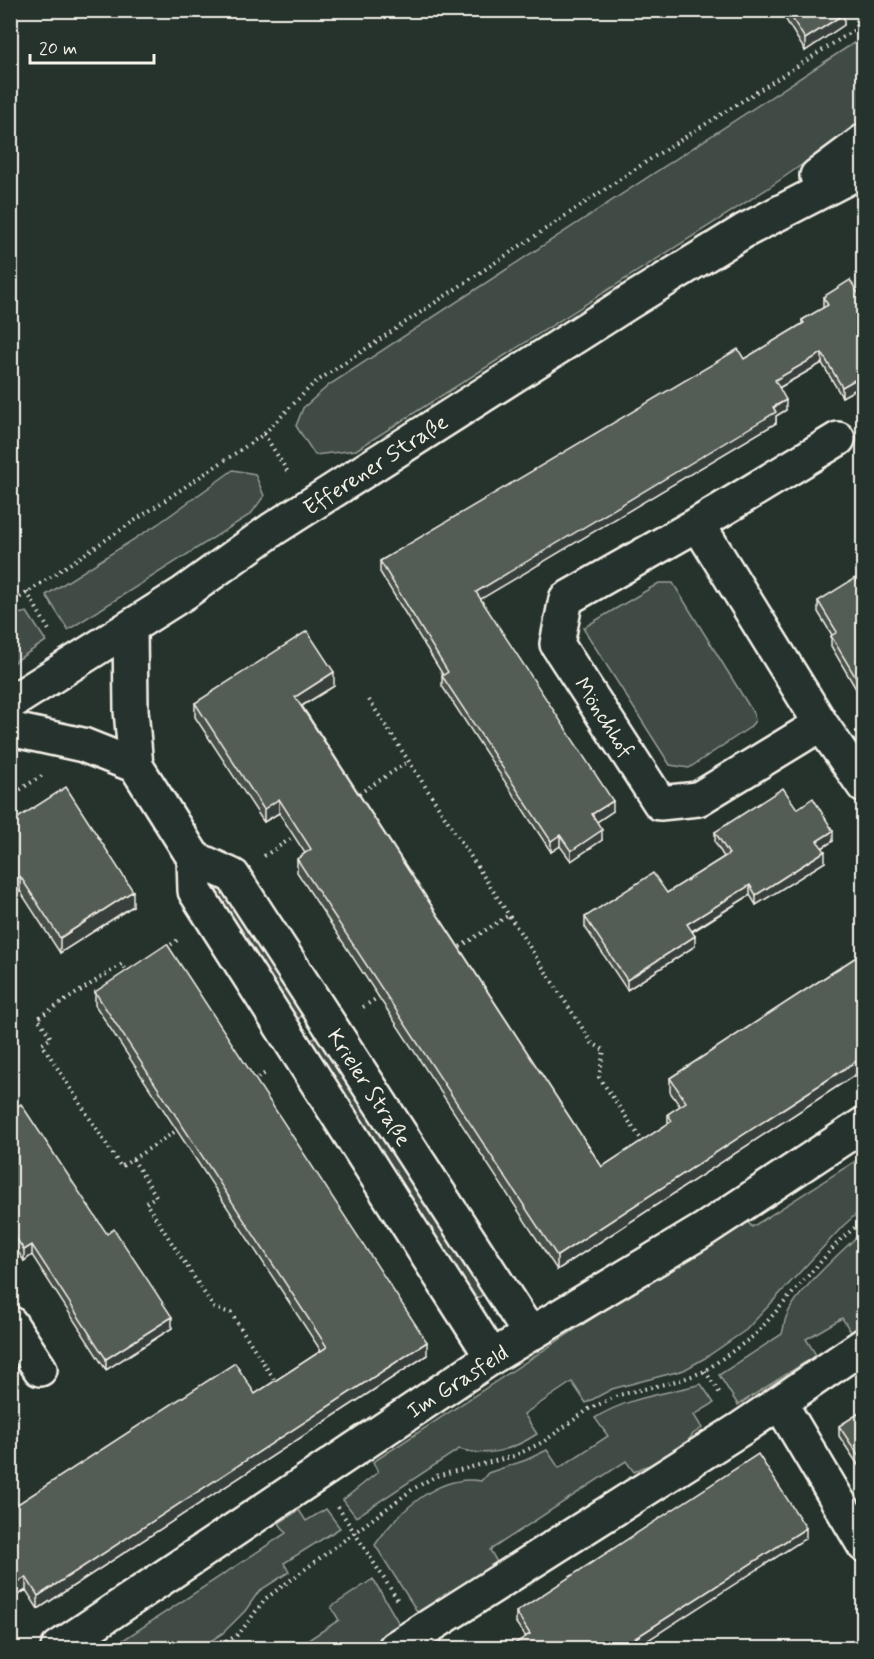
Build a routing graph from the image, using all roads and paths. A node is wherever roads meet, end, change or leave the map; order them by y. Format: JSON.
{"nodes":[{"id":1,"x":864,"y":24,"type":"edge"},
{"id":2,"x":864,"y":141,"type":"edge"},
{"id":3,"x":864,"y":169,"type":"edge"},
{"id":4,"x":744,"y":231,"type":"junction"},
{"id":5,"x":264,"y":434,"type":"junction"},
{"id":6,"x":838,"y":439,"type":"dead end"},
{"id":7,"x":309,"y":506,"type":"junction"},
{"id":8,"x":698,"y":524,"type":"junction"},
{"id":9,"x":27,"y":592,"type":"junction"},
{"id":10,"x":10,"y":603,"type":"edge"},
{"id":11,"x":130,"y":628,"type":"junction"},
{"id":12,"x":55,"y":640,"type":"dead end"},
{"id":13,"x":369,"y":700,"type":"dead end"},
{"id":14,"x":10,"y":703,"type":"edge"},
{"id":15,"x":821,"y":724,"type":"junction"},
{"id":16,"x":10,"y":729,"type":"edge"},
{"id":17,"x":409,"y":761,"type":"junction"},
{"id":18,"x":136,"y":766,"type":"junction"},
{"id":19,"x":48,"y":772,"type":"dead end"},
{"id":20,"x":864,"y":786,"type":"edge"},
{"id":21,"x":10,"y":796,"type":"edge"},
{"id":22,"x":349,"y":800,"type":"edge"},
{"id":23,"x":300,"y":832,"type":"edge"},
{"id":24,"x":194,"y":858,"type":"junction"},
{"id":25,"x":233,"y":876,"type":"junction"},
{"id":26,"x":509,"y":915,"type":"junction"},
{"id":27,"x":183,"y":936,"type":"dead end"},
{"id":28,"x":164,"y":948,"type":"edge"},
{"id":29,"x":452,"y":951,"type":"edge"},
{"id":30,"x":137,"y":966,"type":"edge"},
{"id":31,"x":385,"y":993,"type":"edge"},
{"id":32,"x":321,"y":1011,"type":"junction"},
{"id":33,"x":286,"y":1035,"type":"junction"},
{"id":34,"x":251,"y":1082,"type":"edge"},
{"id":35,"x":864,"y":1124,"type":"edge"},
{"id":36,"x":182,"y":1127,"type":"edge"},
{"id":37,"x":651,"y":1154,"type":"edge"},
{"id":38,"x":133,"y":1159,"type":"junction"},
{"id":39,"x":864,"y":1220,"type":"edge"},
{"id":40,"x":10,"y":1323,"type":"edge"},
{"id":41,"x":530,"y":1334,"type":"junction"},
{"id":42,"x":864,"y":1345,"type":"edge"},
{"id":43,"x":492,"y":1357,"type":"junction"},
{"id":44,"x":40,"y":1369,"type":"dead end"},
{"id":45,"x":280,"y":1389,"type":"edge"},
{"id":46,"x":780,"y":1403,"type":"junction"},
{"id":47,"x":317,"y":1473,"type":"junction"},
{"id":48,"x":355,"y":1533,"type":"junction"},
{"id":49,"x":864,"y":1545,"type":"edge"},
{"id":50,"x":407,"y":1641,"type":"edge"},
{"id":51,"x":58,"y":1648,"type":"edge"},
{"id":52,"x":216,"y":1648,"type":"edge"}],
"edges":[{"from":1,"to":5,"type":"path"},
{"from":2,"to":4,"type":"street","name":"Efferener Straße"},
{"from":3,"to":4,"type":"street","name":"Efferener Straße"},
{"from":4,"to":7,"type":"street","name":"Efferener Straße"},
{"from":5,"to":7,"type":"path"},
{"from":5,"to":9,"type":"path"},
{"from":6,"to":8,"type":"street","name":"Mönchhof"},
{"from":7,"to":11,"type":"street","name":"Efferener Straße"},
{"from":8,"to":15,"type":"street"},
{"from":8,"to":15,"type":"street","name":"Mönchhof"},
{"from":9,"to":10,"type":"path"},
{"from":9,"to":12,"type":"path"},
{"from":11,"to":14,"type":"street","name":"Efferener Straße"},
{"from":11,"to":18,"type":"street"},
{"from":13,"to":17,"type":"path"},
{"from":15,"to":20,"type":"street"},
{"from":16,"to":18,"type":"street"},
{"from":17,"to":22,"type":"path"},
{"from":17,"to":26,"type":"path"},
{"from":18,"to":24,"type":"street"},
{"from":19,"to":21,"type":"path"},
{"from":23,"to":25,"type":"path"},
{"from":24,"to":25,"type":"street"},
{"from":24,"to":33,"type":"street","name":"Krieler Straße"},
{"from":25,"to":32,"type":"street","name":"Krieler Straße"},
{"from":26,"to":29,"type":"path"},
{"from":26,"to":37,"type":"path"},
{"from":27,"to":28,"type":"path"},
{"from":30,"to":38,"type":"path"},
{"from":31,"to":32,"type":"path"},
{"from":32,"to":41,"type":"street","name":"Krieler Straße"},
{"from":33,"to":34,"type":"path"},
{"from":33,"to":43,"type":"street","name":"Krieler Straße"},
{"from":35,"to":41,"type":"street","name":"Im Grasfeld"},
{"from":36,"to":38,"type":"path"},
{"from":38,"to":45,"type":"path"},
{"from":39,"to":48,"type":"path"},
{"from":40,"to":44,"type":"street"},
{"from":41,"to":43,"type":"street","name":"Im Grasfeld"},
{"from":42,"to":46,"type":"street"},
{"from":43,"to":47,"type":"street","name":"Im Grasfeld"},
{"from":46,"to":49,"type":"street"},
{"from":46,"to":50,"type":"street"},
{"from":47,"to":48,"type":"path"},
{"from":47,"to":51,"type":"street","name":"Im Grasfeld"},
{"from":48,"to":50,"type":"path"},
{"from":48,"to":52,"type":"path"}]}
